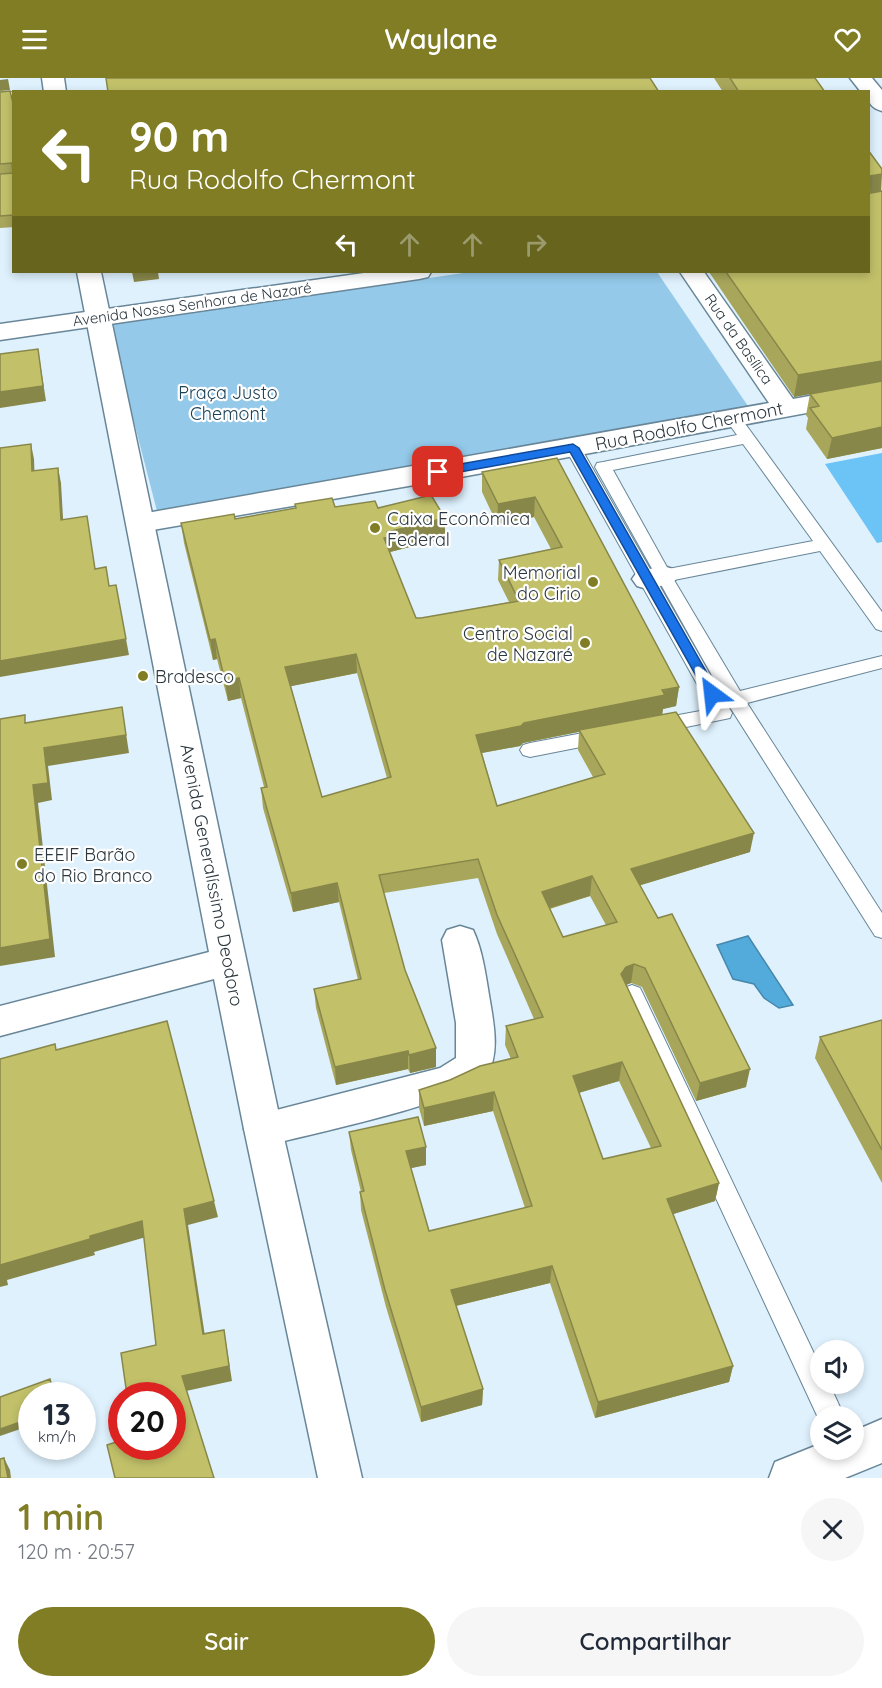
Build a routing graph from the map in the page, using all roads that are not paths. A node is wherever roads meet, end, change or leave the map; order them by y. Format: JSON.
{"nodes":[{"id":1,"x":861,"y":78,"type":"edge"},
{"id":2,"x":882,"y":104,"type":"edge"},
{"id":3,"x":88,"y":273,"type":"edge"},
{"id":4,"x":398,"y":273,"type":"edge"},
{"id":5,"x":693,"y":273,"type":"edge"},
{"id":6,"x":378,"y":274,"type":"edge"},
{"id":7,"x":98,"y":318,"type":"junction"},
{"id":8,"x":0,"y":332,"type":"edge"},
{"id":9,"x":882,"y":391,"type":"edge"},
{"id":10,"x":785,"y":407,"type":"junction"},
{"id":11,"x":739,"y":428,"type":"junction"},
{"id":12,"x":573,"y":448,"type":"junction"},
{"id":13,"x":141,"y":523,"type":"junction"},
{"id":14,"x":824,"y":545,"type":"junction"},
{"id":15,"x":655,"y":578,"type":"junction"},
{"id":16,"x":882,"y":625,"type":"edge"},
{"id":17,"x":882,"y":662,"type":"edge"},
{"id":18,"x":735,"y":699,"type":"junction"},
{"id":19,"x":644,"y":728,"type":"edge"},
{"id":20,"x":621,"y":733,"type":"edge"},
{"id":21,"x":530,"y":750,"type":"dead end"},
{"id":22,"x":882,"y":930,"type":"edge"},
{"id":23,"x":459,"y":940,"type":"dead end"},
{"id":24,"x":229,"y":961,"type":"junction"},
{"id":25,"x":632,"y":994,"type":"edge"},
{"id":26,"x":0,"y":1021,"type":"edge"},
{"id":27,"x":263,"y":1129,"type":"junction"},
{"id":28,"x":826,"y":1406,"type":"edge"},
{"id":29,"x":832,"y":1460,"type":"edge"},
{"id":30,"x":340,"y":1478,"type":"edge"},
{"id":31,"x":791,"y":1478,"type":"edge"}],
"edges":[{"from":1,"to":2,"type":"street"},
{"from":3,"to":7,"type":"street","name":"Avenida Generalíssimo Deodoro"},
{"from":4,"to":6,"type":"street","name":"Avenida Nossa Senhora de Nazaré"},
{"from":5,"to":10,"type":"street","name":"Rua da Basílica"},
{"from":6,"to":7,"type":"street","name":"Avenida Nossa Senhora de Nazaré"},
{"from":7,"to":8,"type":"street","name":"Avenida Nossa Senhora de Nazaré"},
{"from":7,"to":13,"type":"street","name":"Avenida Generalíssimo Deodoro"},
{"from":9,"to":10,"type":"street","name":"Rua Rodolfo Chermont"},
{"from":10,"to":11,"type":"street","name":"Rua Rodolfo Chermont"},
{"from":11,"to":12,"type":"street","name":"Rua Rodolfo Chermont"},
{"from":11,"to":14,"type":"lane"},
{"from":11,"to":15,"type":"lane"},
{"from":12,"to":13,"type":"street","name":"Rua Rodolfo Chermont"},
{"from":12,"to":15,"type":"lane"},
{"from":13,"to":24,"type":"street","name":"Avenida Generalíssimo Deodoro"},
{"from":14,"to":15,"type":"lane"},
{"from":14,"to":16,"type":"lane"},
{"from":15,"to":18,"type":"lane"},
{"from":15,"to":19,"type":"lane"},
{"from":17,"to":18,"type":"lane"},
{"from":18,"to":22,"type":"lane"},
{"from":20,"to":21,"type":"lane"},
{"from":23,"to":27,"type":"street"},
{"from":24,"to":26,"type":"street"},
{"from":24,"to":27,"type":"street","name":"Avenida Generalíssimo Deodoro"},
{"from":25,"to":28,"type":"lane"},
{"from":27,"to":30,"type":"street","name":"Avenida Generalíssimo Deodoro"},
{"from":29,"to":31,"type":"street"}]}
